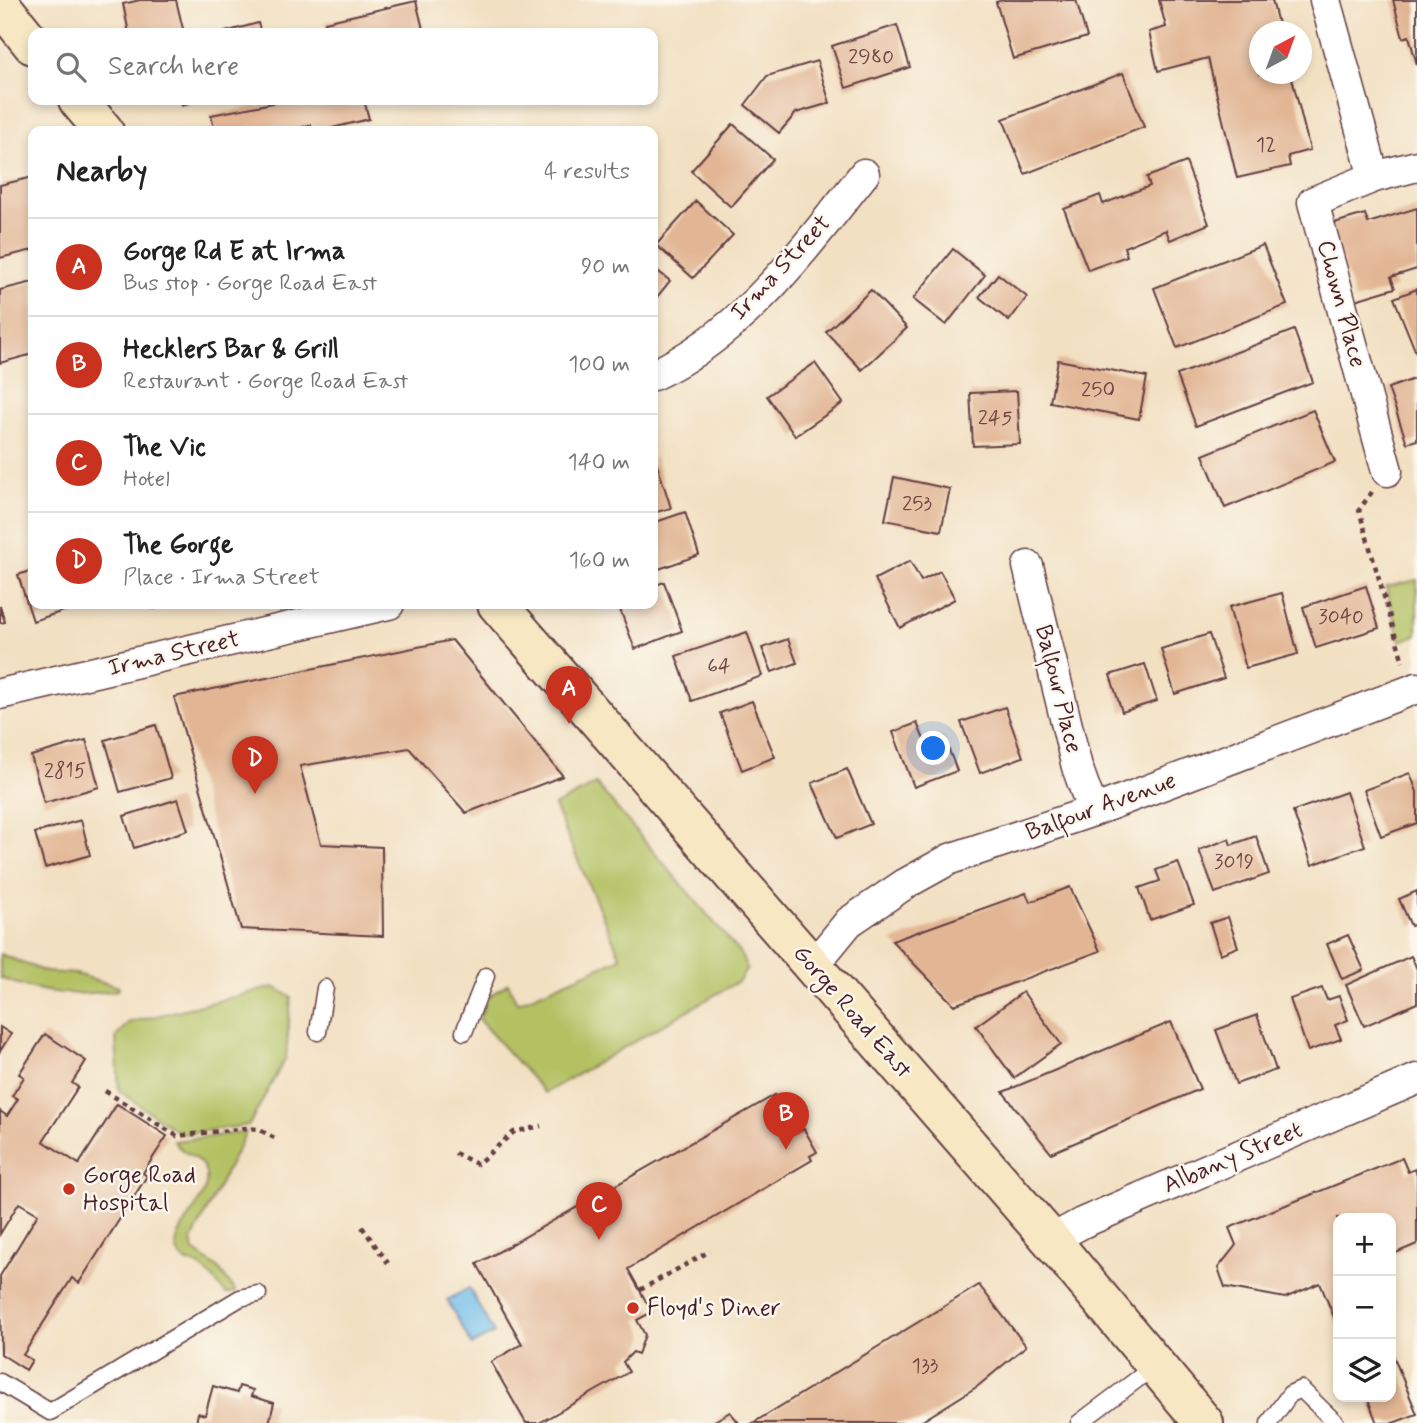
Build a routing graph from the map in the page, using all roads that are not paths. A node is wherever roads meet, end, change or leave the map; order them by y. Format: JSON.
{"nodes":[{"id":1,"x":1325,"y":0,"type":"edge"},
{"id":2,"x":0,"y":4,"type":"edge"},
{"id":3,"x":28,"y":39,"type":"edge"},
{"id":4,"x":82,"y":105,"type":"edge"},
{"id":5,"x":100,"y":126,"type":"edge"},
{"id":6,"x":1417,"y":166,"type":"edge"},
{"id":7,"x":864,"y":174,"type":"dead end"},
{"id":8,"x":1374,"y":177,"type":"junction"},
{"id":9,"x":658,"y":373,"type":"edge"},
{"id":10,"x":1387,"y":471,"type":"road end"},
{"id":11,"x":1028,"y":566,"type":"dead end"},
{"id":12,"x":367,"y":609,"type":"edge"},
{"id":13,"x":502,"y":609,"type":"edge"},
{"id":14,"x":1414,"y":689,"type":"edge"},
{"id":15,"x":0,"y":694,"type":"edge"},
{"id":16,"x":1093,"y":811,"type":"junction"},
{"id":17,"x":812,"y":967,"type":"junction"},
{"id":18,"x":486,"y":976,"type":"dead end"},
{"id":19,"x":325,"y":988,"type":"dead end"},
{"id":20,"x":318,"y":1032,"type":"dead end"},
{"id":21,"x":464,"y":1032,"type":"dead end"},
{"id":22,"x":1417,"y":1079,"type":"edge"},
{"id":23,"x":1051,"y":1240,"type":"junction"},
{"id":24,"x":258,"y":1294,"type":"dead end"},
{"id":25,"x":1155,"y":1366,"type":"junction"},
{"id":26,"x":0,"y":1382,"type":"edge"},
{"id":27,"x":1079,"y":1423,"type":"edge"},
{"id":28,"x":1204,"y":1423,"type":"edge"},
{"id":29,"x":1269,"y":1423,"type":"edge"},
{"id":30,"x":1336,"y":1423,"type":"edge"}],
"edges":[{"from":1,"to":8,"type":"street"},
{"from":2,"to":3,"type":"main road"},
{"from":4,"to":5,"type":"main road"},
{"from":6,"to":8,"type":"street","name":"Chown Place"},
{"from":7,"to":9,"type":"street","name":"Irma Street"},
{"from":8,"to":10,"type":"street","name":"Chown Place"},
{"from":11,"to":16,"type":"street","name":"Balfour Place"},
{"from":12,"to":15,"type":"street","name":"Irma Street"},
{"from":13,"to":17,"type":"main road","name":"Gorge Road East"},
{"from":14,"to":16,"type":"street","name":"Balfour Avenue"},
{"from":16,"to":17,"type":"street","name":"Balfour Avenue"},
{"from":17,"to":23,"type":"main road","name":"Gorge Road East"},
{"from":18,"to":21,"type":"lane"},
{"from":19,"to":20,"type":"lane"},
{"from":22,"to":23,"type":"street","name":"Albany Street"},
{"from":23,"to":25,"type":"main road","name":"Gorge Road East"},
{"from":24,"to":26,"type":"lane"},
{"from":25,"to":27,"type":"lane"},
{"from":25,"to":28,"type":"main road","name":"Gorge Road East"},
{"from":29,"to":30,"type":"lane"}]}
